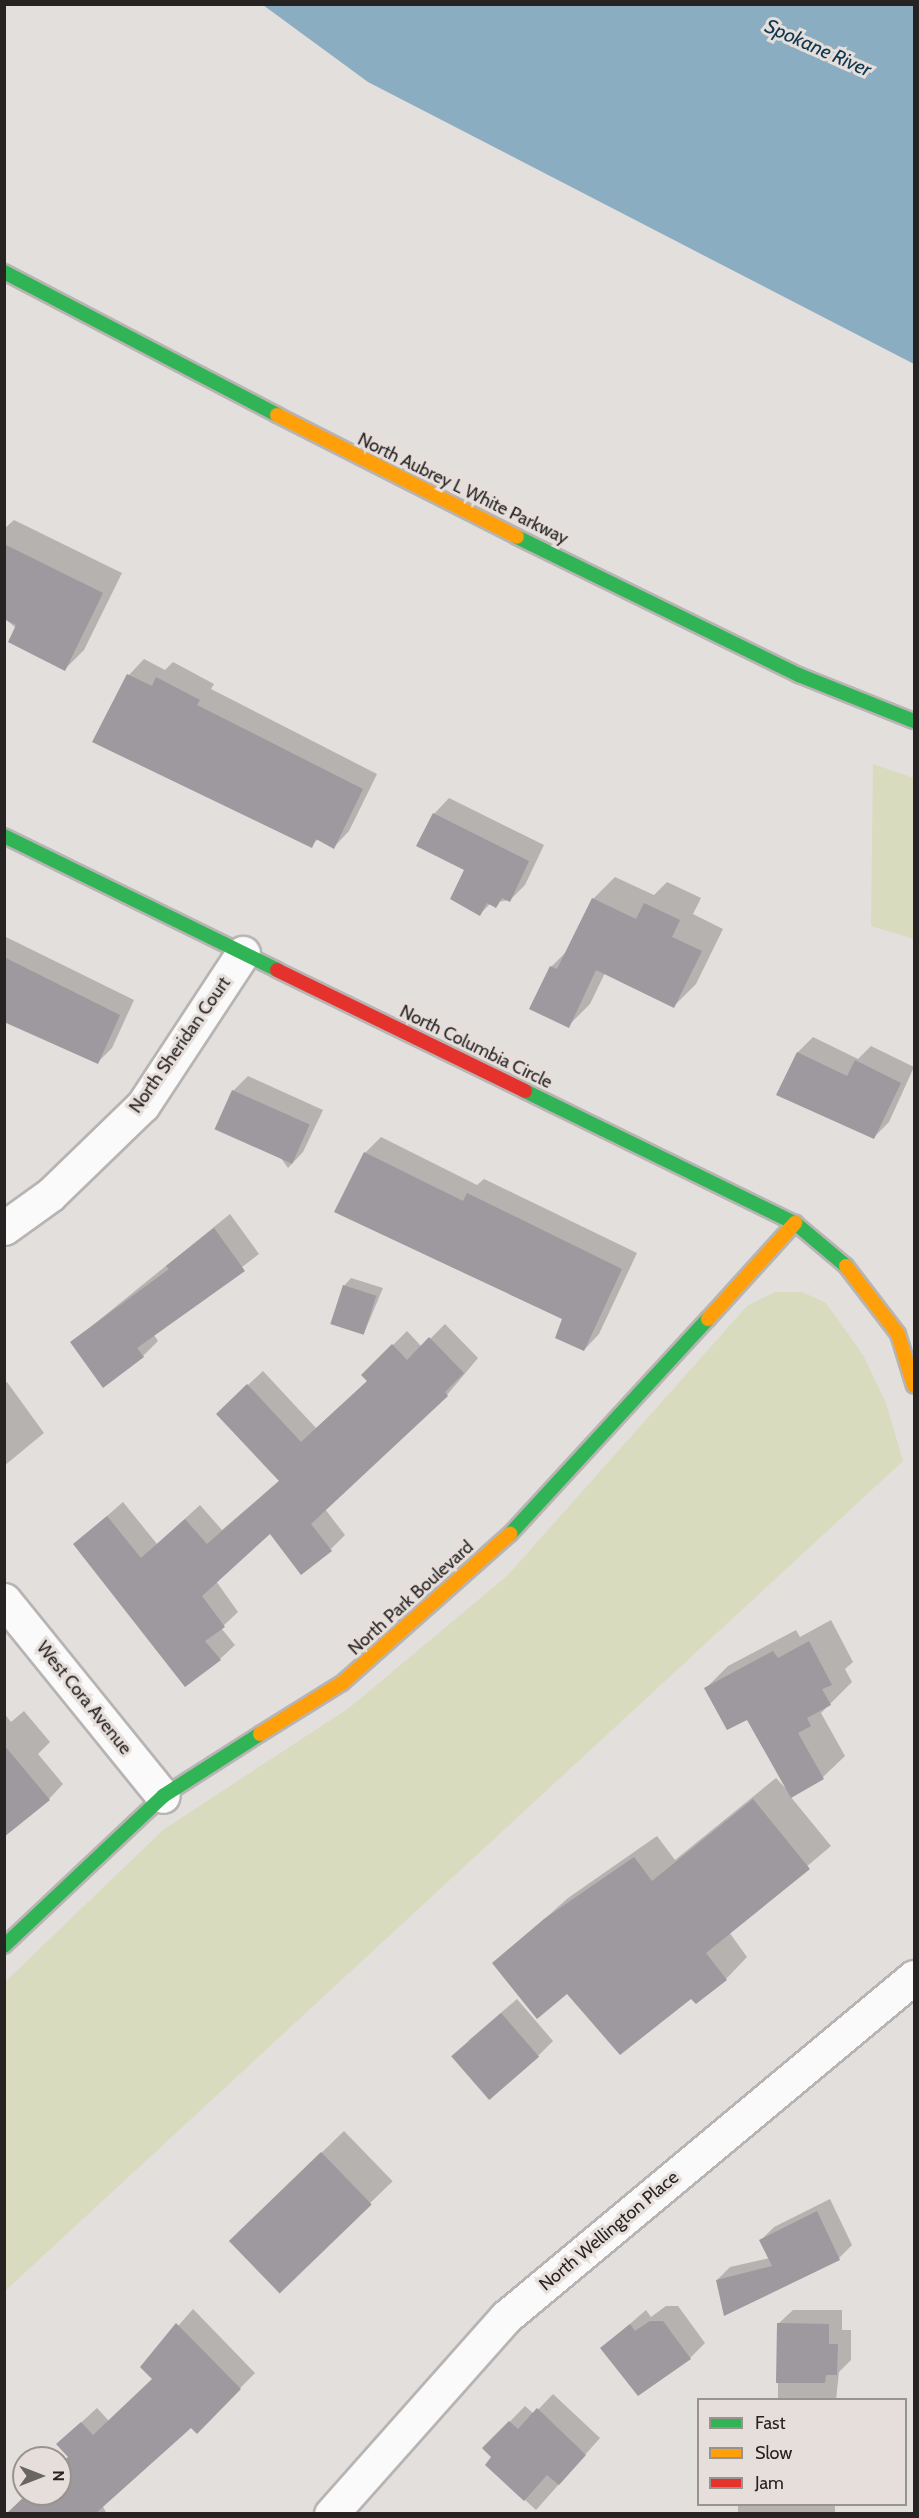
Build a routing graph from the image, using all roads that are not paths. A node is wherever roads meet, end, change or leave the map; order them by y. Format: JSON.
{"nodes":[{"id":1,"x":4,"y":272,"type":"edge"},
{"id":2,"x":915,"y":721,"type":"edge"},
{"id":3,"x":4,"y":836,"type":"edge"},
{"id":4,"x":243,"y":953,"type":"junction"},
{"id":5,"x":795,"y":1223,"type":"junction"},
{"id":6,"x":4,"y":1228,"type":"edge"},
{"id":7,"x":915,"y":1386,"type":"edge"},
{"id":8,"x":4,"y":1600,"type":"edge"},
{"id":9,"x":163,"y":1796,"type":"junction"},
{"id":10,"x":4,"y":1946,"type":"edge"},
{"id":11,"x":915,"y":1977,"type":"edge"},
{"id":12,"x":331,"y":2514,"type":"edge"}],
"edges":[{"from":1,"to":2,"type":"street","name":"North Aubrey L White Parkway"},
{"from":3,"to":4,"type":"street","name":"North Columbia Circle"},
{"from":4,"to":5,"type":"street","name":"North Columbia Circle"},
{"from":4,"to":6,"type":"street","name":"North Sheridan Court"},
{"from":5,"to":7,"type":"street","name":"North Columbia Circle"},
{"from":5,"to":9,"type":"street","name":"North Park Boulevard"},
{"from":8,"to":9,"type":"street","name":"West Cora Avenue"},
{"from":9,"to":10,"type":"street","name":"North Park Boulevard"},
{"from":11,"to":12,"type":"street","name":"North Wellington Place"}]}
